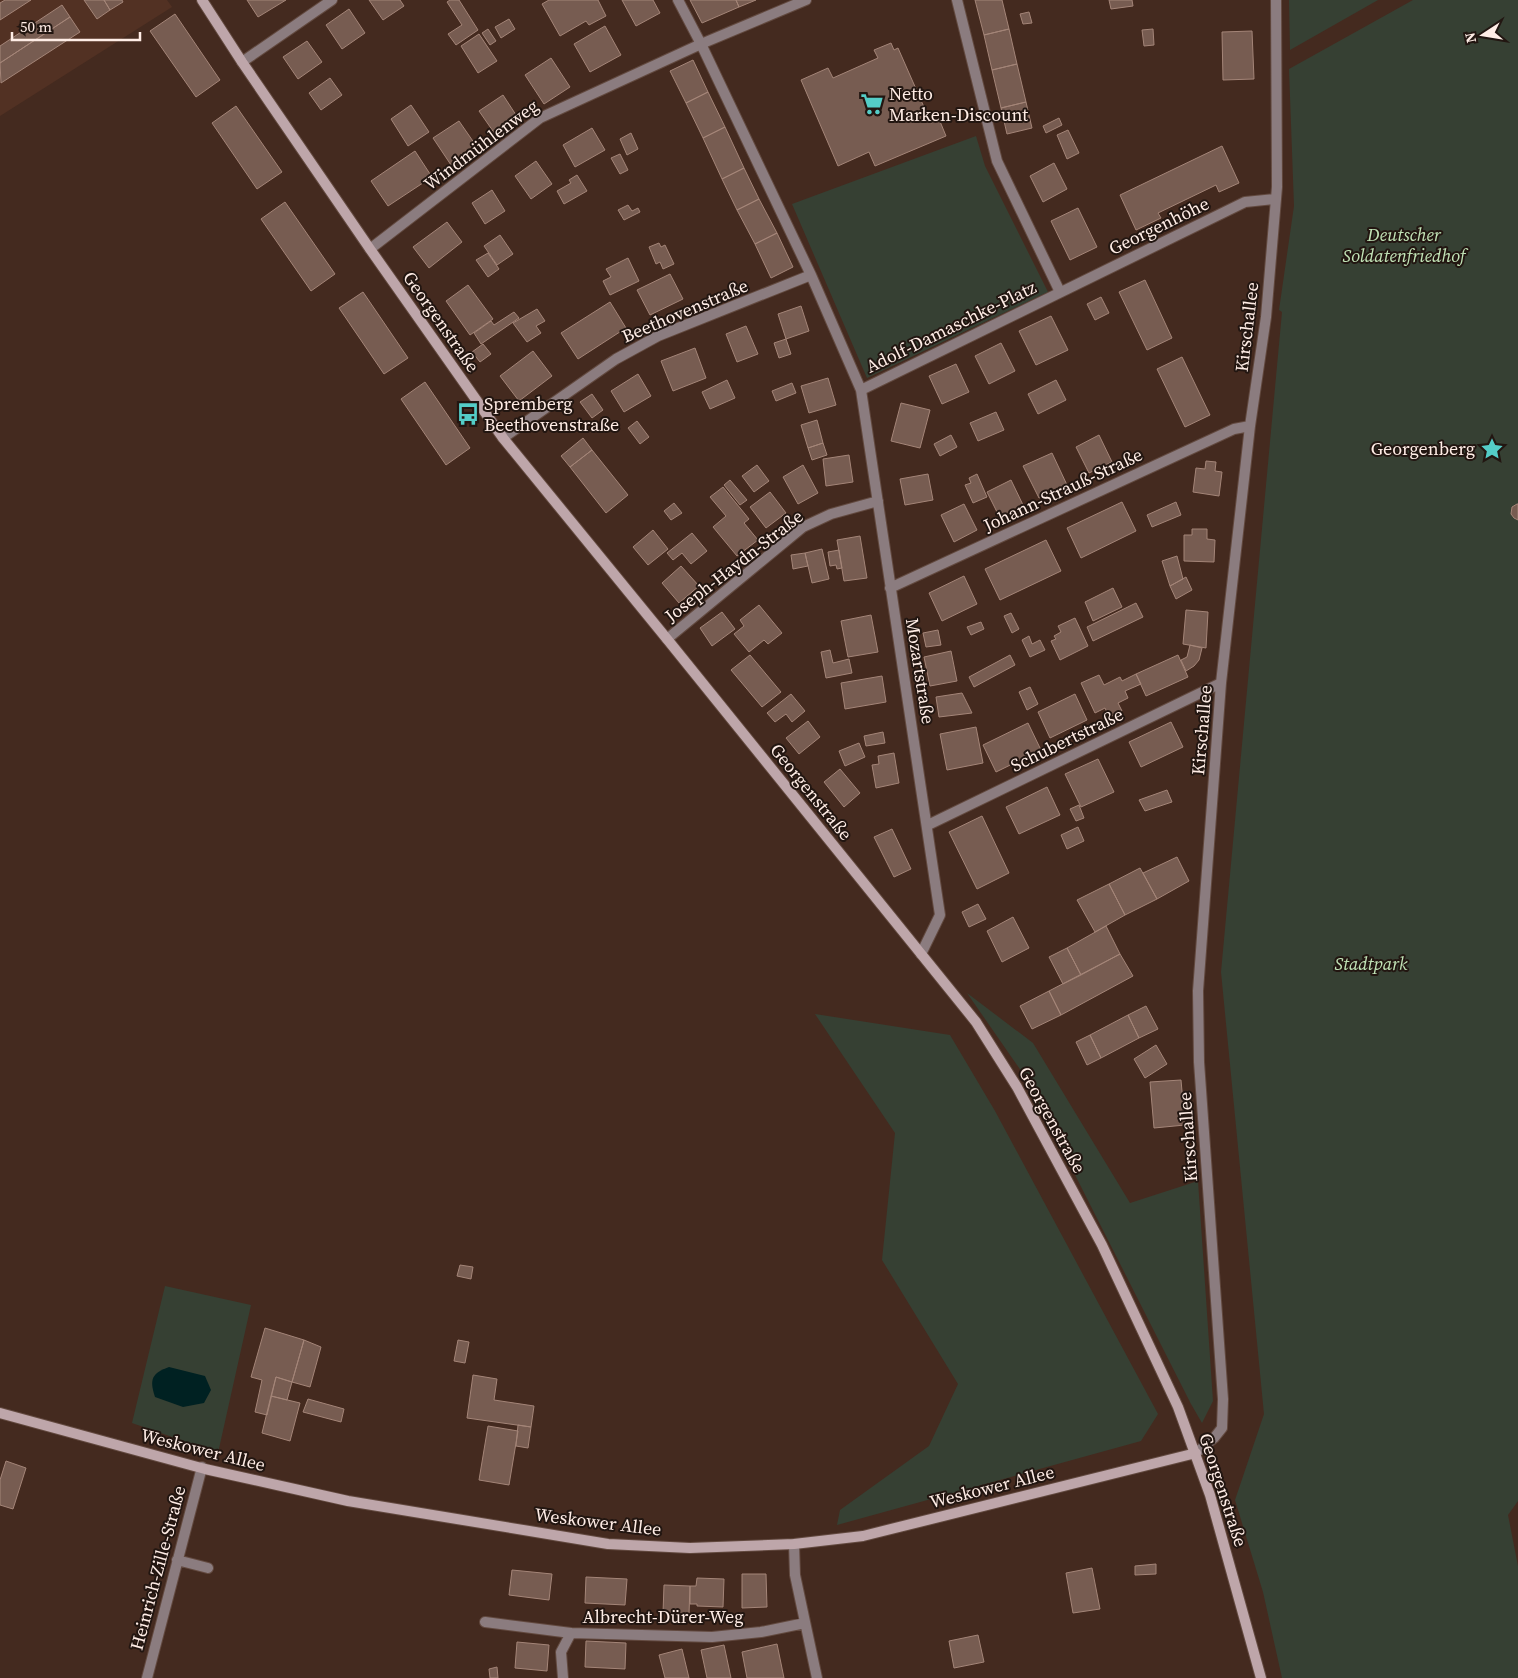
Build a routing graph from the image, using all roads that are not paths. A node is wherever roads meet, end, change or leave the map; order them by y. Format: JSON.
{"nodes":[{"id":1,"x":202,"y":0,"type":"edge"},
{"id":2,"x":332,"y":0,"type":"edge"},
{"id":3,"x":678,"y":0,"type":"edge"},
{"id":4,"x":806,"y":0,"type":"edge"},
{"id":5,"x":957,"y":0,"type":"edge"},
{"id":6,"x":1276,"y":0,"type":"edge"},
{"id":7,"x":701,"y":44,"type":"junction"},
{"id":8,"x":242,"y":62,"type":"junction"},
{"id":9,"x":1276,"y":199,"type":"junction"},
{"id":10,"x":370,"y":249,"type":"junction"},
{"id":11,"x":811,"y":275,"type":"junction"},
{"id":12,"x":1060,"y":292,"type":"junction"},
{"id":13,"x":861,"y":390,"type":"junction"},
{"id":14,"x":1250,"y":426,"type":"junction"},
{"id":15,"x":503,"y":438,"type":"junction"},
{"id":16,"x":878,"y":502,"type":"junction"},
{"id":17,"x":890,"y":588,"type":"junction"},
{"id":18,"x":667,"y":639,"type":"junction"},
{"id":19,"x":1221,"y":683,"type":"junction"},
{"id":20,"x":928,"y":825,"type":"junction"},
{"id":21,"x":921,"y":954,"type":"junction"},
{"id":22,"x":0,"y":1413,"type":"edge"},
{"id":23,"x":1196,"y":1453,"type":"junction"},
{"id":24,"x":202,"y":1467,"type":"junction"},
{"id":25,"x":794,"y":1544,"type":"junction"},
{"id":26,"x":177,"y":1560,"type":"junction"},
{"id":27,"x":208,"y":1568,"type":"dead end"},
{"id":28,"x":484,"y":1622,"type":"dead end"},
{"id":29,"x":805,"y":1623,"type":"junction"},
{"id":30,"x":571,"y":1633,"type":"junction"},
{"id":31,"x":146,"y":1678,"type":"edge"},
{"id":32,"x":563,"y":1678,"type":"edge"},
{"id":33,"x":817,"y":1678,"type":"edge"},
{"id":34,"x":1260,"y":1678,"type":"edge"}],
"edges":[{"from":1,"to":8,"type":"main road","name":"Georgenstraße"},
{"from":2,"to":8,"type":"street"},
{"from":3,"to":7,"type":"street","name":"Adolf-Damaschke-Platz"},
{"from":4,"to":7,"type":"street"},
{"from":5,"to":12,"type":"street","name":"Adolf-Damaschke-Platz"},
{"from":6,"to":9,"type":"street","name":"Kirschallee"},
{"from":7,"to":10,"type":"street","name":"Windmühlenweg"},
{"from":7,"to":11,"type":"street","name":"Adolf-Damaschke-Platz"},
{"from":8,"to":10,"type":"main road","name":"Georgenstraße"},
{"from":9,"to":12,"type":"street","name":"Georgenhöhe"},
{"from":9,"to":14,"type":"street","name":"Kirschallee"},
{"from":10,"to":15,"type":"main road","name":"Georgenstraße"},
{"from":11,"to":13,"type":"street","name":"Adolf-Damaschke-Platz"},
{"from":11,"to":15,"type":"street","name":"Beethovenstraße"},
{"from":12,"to":13,"type":"street","name":"Adolf-Damaschke-Platz"},
{"from":13,"to":16,"type":"street","name":"Mozartstraße"},
{"from":14,"to":17,"type":"street","name":"Johann-Strauß-Straße"},
{"from":14,"to":19,"type":"street","name":"Kirschallee"},
{"from":15,"to":18,"type":"main road","name":"Georgenstraße"},
{"from":16,"to":17,"type":"street","name":"Mozartstraße"},
{"from":16,"to":18,"type":"street","name":"Joseph-Haydn-Straße"},
{"from":17,"to":20,"type":"street","name":"Mozartstraße"},
{"from":18,"to":21,"type":"main road","name":"Georgenstraße"},
{"from":19,"to":20,"type":"street","name":"Schubertstraße"},
{"from":19,"to":23,"type":"street","name":"Kirschallee"},
{"from":20,"to":21,"type":"street","name":"Mozartstraße"},
{"from":21,"to":23,"type":"main road","name":"Georgenstraße"},
{"from":22,"to":24,"type":"main road","name":"Weskower Allee"},
{"from":23,"to":25,"type":"main road","name":"Weskower Allee"},
{"from":23,"to":34,"type":"main road","name":"Georgenstraße"},
{"from":24,"to":25,"type":"main road","name":"Weskower Allee"},
{"from":24,"to":26,"type":"street","name":"Heinrich-Zille-Straße"},
{"from":25,"to":29,"type":"street"},
{"from":26,"to":27,"type":"street"},
{"from":26,"to":31,"type":"street","name":"Heinrich-Zille-Straße"},
{"from":28,"to":30,"type":"street"},
{"from":29,"to":30,"type":"street","name":"Albrecht-Dürer-Weg"},
{"from":29,"to":33,"type":"street"},
{"from":30,"to":32,"type":"street","name":"Albrecht-Dürer-Weg"}]}
